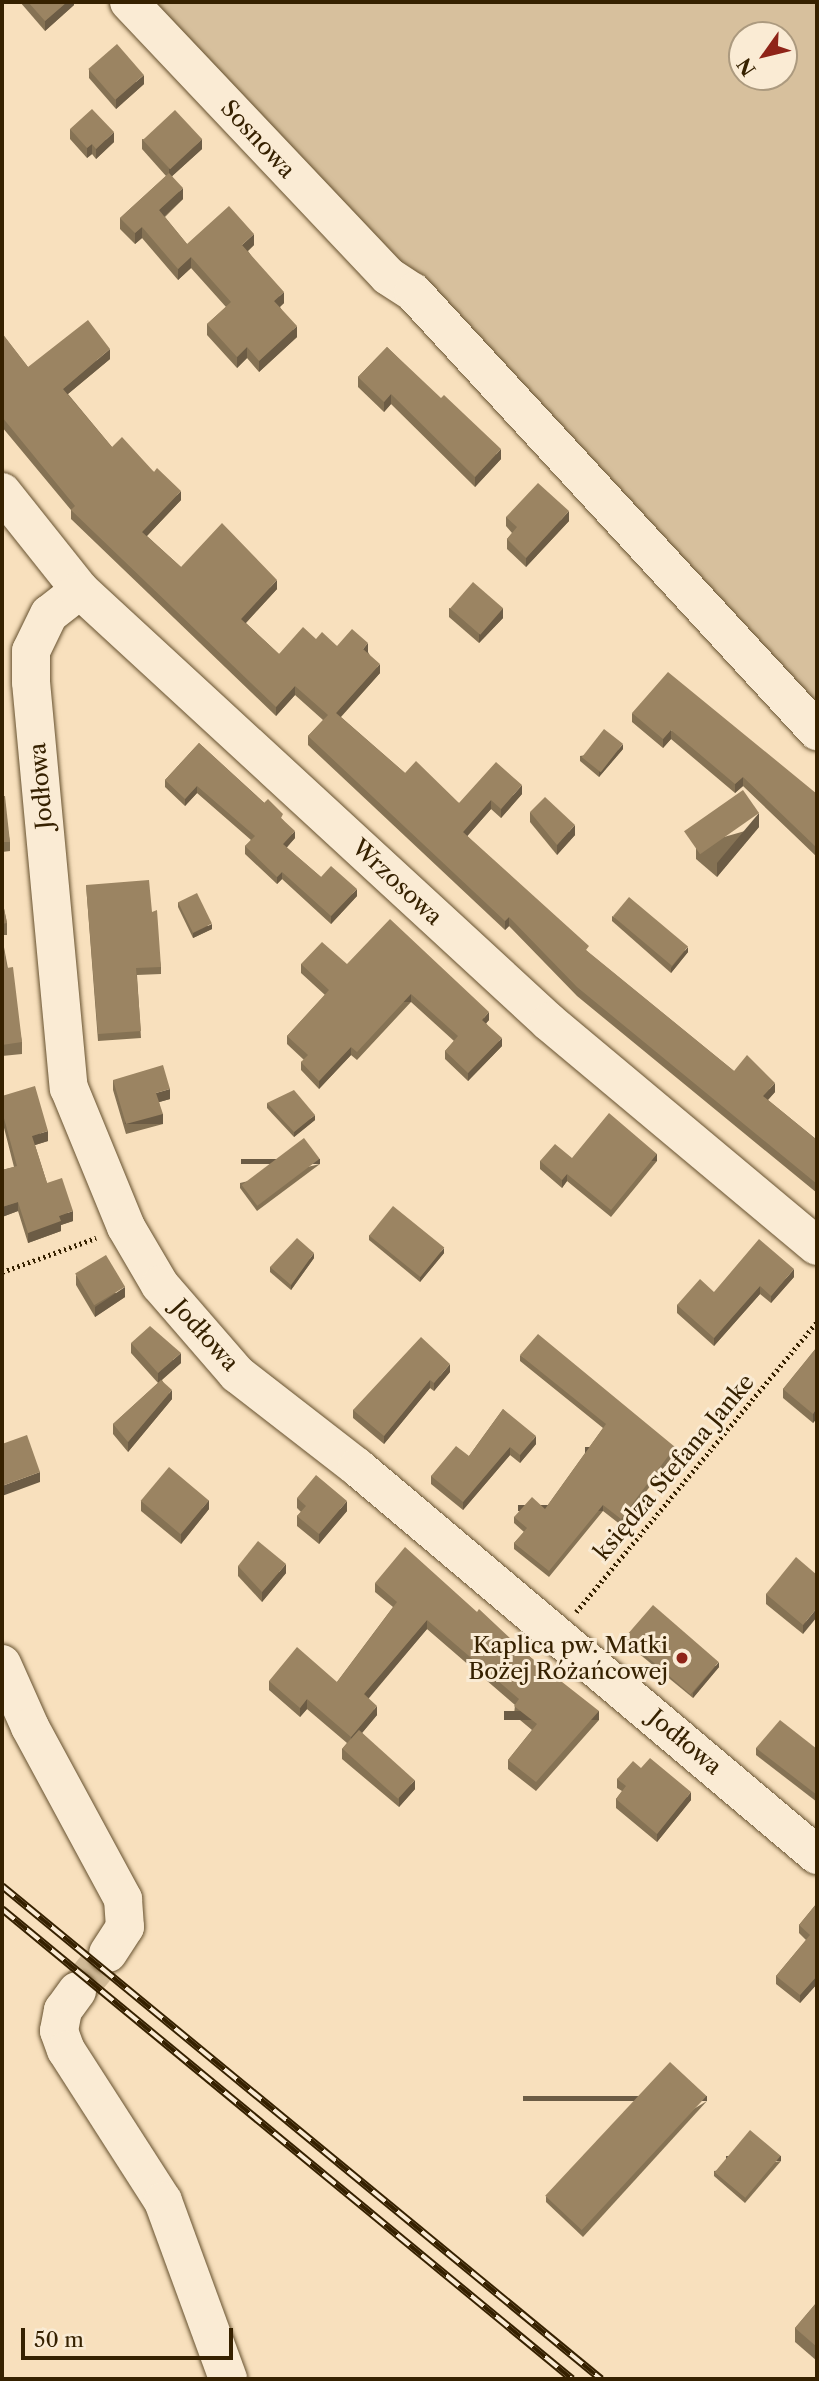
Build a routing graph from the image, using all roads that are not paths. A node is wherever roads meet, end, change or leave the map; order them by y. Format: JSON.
{"nodes":[{"id":1,"x":129,"y":2,"type":"edge"},
{"id":2,"x":2,"y":492,"type":"edge"},
{"id":3,"x":80,"y":590,"type":"junction"},
{"id":4,"x":817,"y":731,"type":"edge"},
{"id":5,"x":817,"y":1246,"type":"edge"},
{"id":6,"x":2,"y":1664,"type":"edge"},
{"id":7,"x":817,"y":1854,"type":"edge"},
{"id":8,"x":108,"y":1953,"type":"tunnel mouth"},
{"id":9,"x":77,"y":1991,"type":"tunnel mouth"},
{"id":10,"x":228,"y":2379,"type":"edge"}],
"edges":[{"from":1,"to":4,"type":"street","name":"Sosnowa"},
{"from":2,"to":3,"type":"street","name":"Wrzosowa"},
{"from":3,"to":5,"type":"street","name":"Wrzosowa"},
{"from":3,"to":7,"type":"street","name":"Jodłowa"},
{"from":6,"to":8,"type":"street"},
{"from":9,"to":10,"type":"street"}]}
